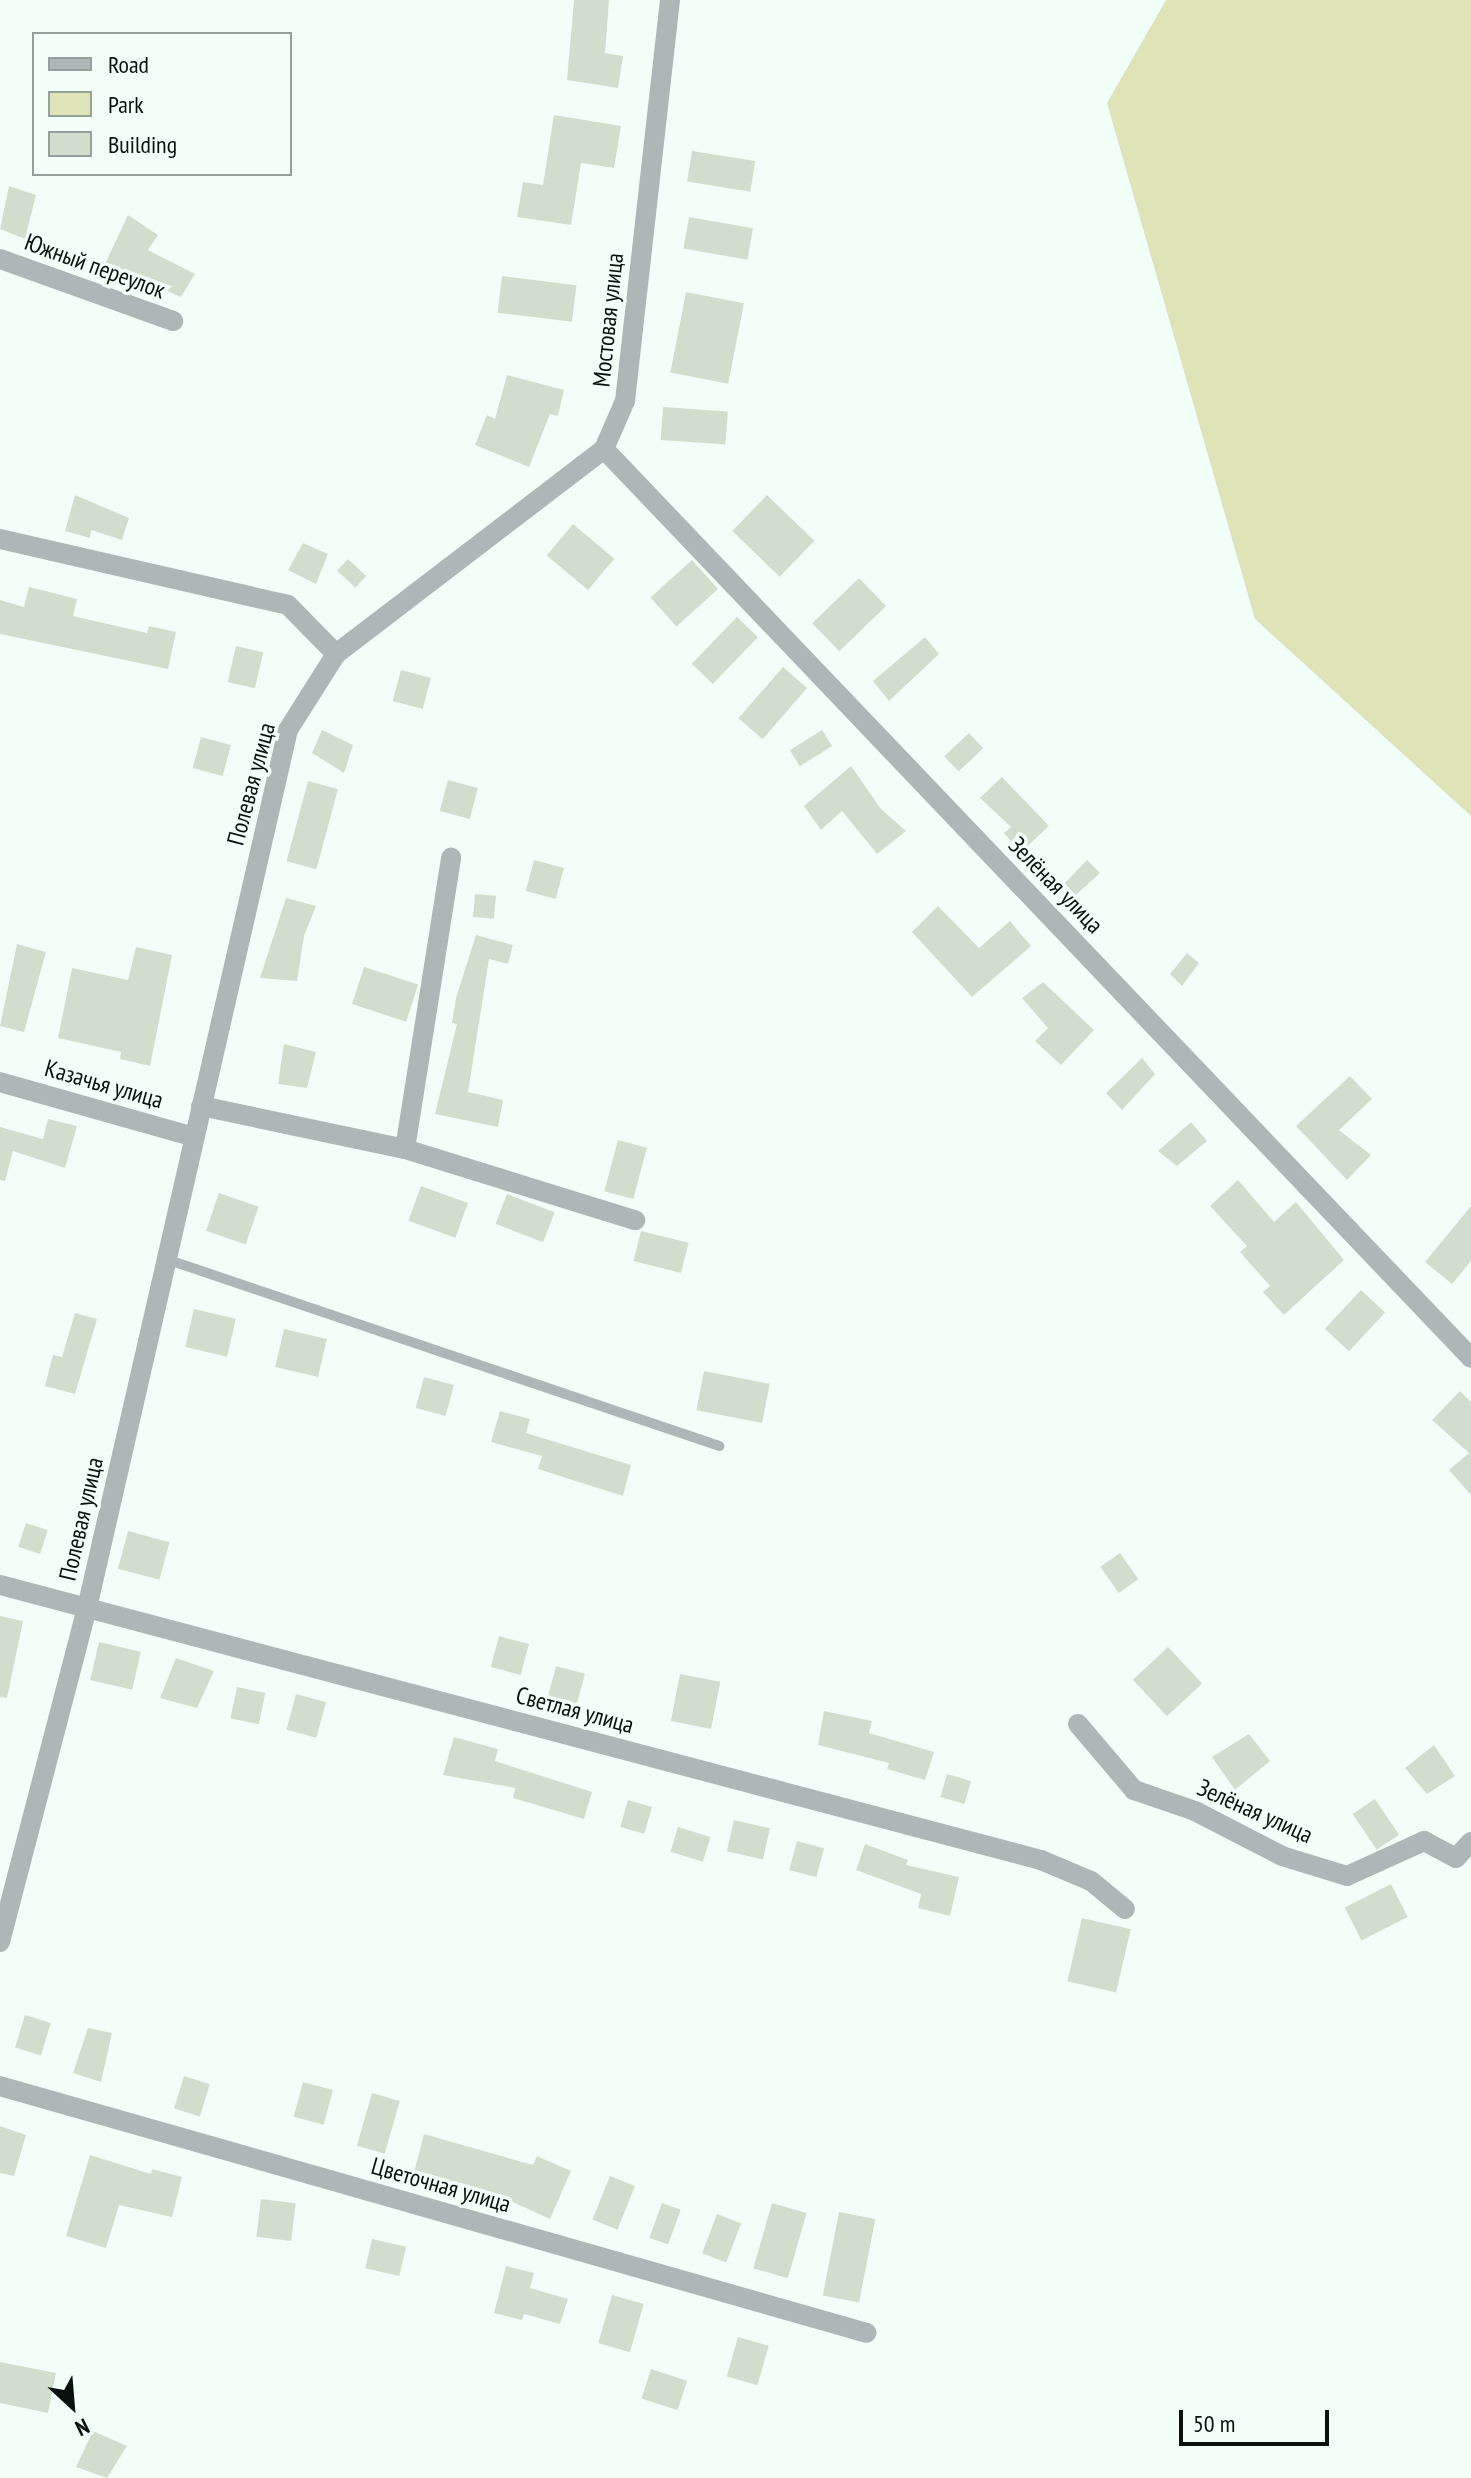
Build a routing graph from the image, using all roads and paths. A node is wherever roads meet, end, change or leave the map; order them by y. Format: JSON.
{"nodes":[{"id":1,"x":670,"y":0,"type":"edge"},
{"id":2,"x":0,"y":259,"type":"edge"},
{"id":3,"x":173,"y":321,"type":"dead end"},
{"id":4,"x":604,"y":449,"type":"junction"},
{"id":5,"x":0,"y":539,"type":"edge"},
{"id":6,"x":336,"y":654,"type":"junction"},
{"id":7,"x":451,"y":858,"type":"dead end"},
{"id":8,"x":0,"y":1082,"type":"edge"},
{"id":9,"x":201,"y":1106,"type":"junction"},
{"id":10,"x":194,"y":1137,"type":"junction"},
{"id":11,"x":405,"y":1149,"type":"junction"},
{"id":12,"x":635,"y":1220,"type":"dead end"},
{"id":13,"x":169,"y":1260,"type":"junction"},
{"id":14,"x":1471,"y":1358,"type":"edge"},
{"id":15,"x":719,"y":1446,"type":"dead end"},
{"id":16,"x":0,"y":1585,"type":"edge"},
{"id":17,"x":87,"y":1608,"type":"junction"},
{"id":18,"x":1078,"y":1724,"type":"dead end"},
{"id":19,"x":1471,"y":1842,"type":"edge"},
{"id":20,"x":1125,"y":1909,"type":"dead end"},
{"id":21,"x":0,"y":1942,"type":"edge"},
{"id":22,"x":0,"y":2086,"type":"edge"},
{"id":23,"x":867,"y":2333,"type":"dead end"}],
"edges":[{"from":1,"to":4,"type":"street","name":"Мостовая улица"},
{"from":2,"to":3,"type":"street","name":"Южный переулок"},
{"from":4,"to":6,"type":"street","name":"Мостовая улица"},
{"from":4,"to":14,"type":"street","name":"Зелёная улица"},
{"from":5,"to":6,"type":"street"},
{"from":6,"to":9,"type":"street","name":"Полевая улица"},
{"from":7,"to":11,"type":"street"},
{"from":8,"to":10,"type":"street","name":"Казачья улица"},
{"from":9,"to":10,"type":"street","name":"Полевая улица"},
{"from":9,"to":11,"type":"street"},
{"from":10,"to":13,"type":"street","name":"Полевая улица"},
{"from":11,"to":12,"type":"street"},
{"from":13,"to":15,"type":"lane"},
{"from":13,"to":17,"type":"street","name":"Полевая улица"},
{"from":16,"to":17,"type":"street","name":"Светлая улица"},
{"from":17,"to":20,"type":"street","name":"Светлая улица"},
{"from":17,"to":21,"type":"street","name":"Полевая улица"},
{"from":18,"to":19,"type":"street","name":"Зелёная улица"},
{"from":22,"to":23,"type":"street","name":"Цветочная улица"}]}
